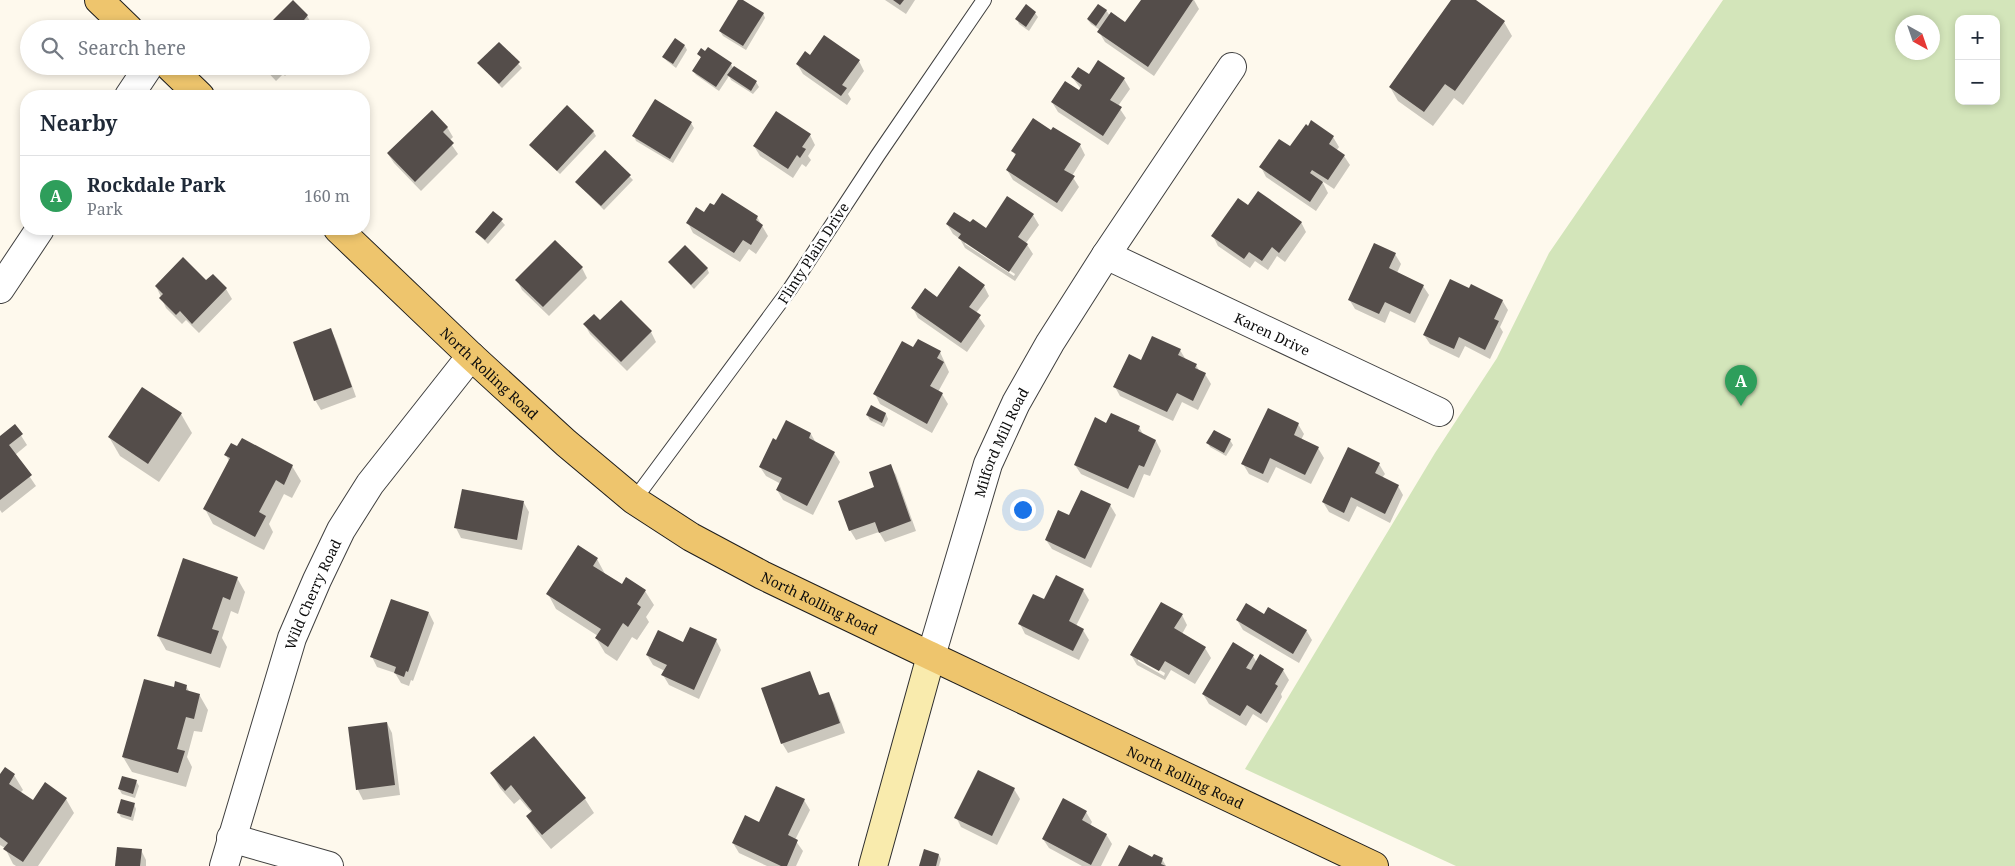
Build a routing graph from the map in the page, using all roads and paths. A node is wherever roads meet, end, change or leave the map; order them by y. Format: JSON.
{"nodes":[{"id":1,"x":99,"y":0,"type":"edge"},
{"id":2,"x":984,"y":0,"type":"edge"},
{"id":3,"x":120,"y":20,"type":"edge"},
{"id":4,"x":1232,"y":67,"type":"dead end"},
{"id":5,"x":143,"y":75,"type":"edge"},
{"id":6,"x":178,"y":75,"type":"edge"},
{"id":7,"x":133,"y":90,"type":"edge"},
{"id":8,"x":194,"y":90,"type":"edge"},
{"id":9,"x":36,"y":235,"type":"edge"},
{"id":10,"x":344,"y":235,"type":"edge"},
{"id":11,"x":1106,"y":255,"type":"junction"},
{"id":12,"x":0,"y":289,"type":"edge"},
{"id":13,"x":471,"y":356,"type":"junction"},
{"id":14,"x":1440,"y":412,"type":"dead end"},
{"id":15,"x":634,"y":500,"type":"junction"},
{"id":16,"x":931,"y":656,"type":"junction"},
{"id":17,"x":231,"y":838,"type":"junction"},
{"id":18,"x":224,"y":866,"type":"edge"},
{"id":19,"x":329,"y":866,"type":"edge"},
{"id":20,"x":873,"y":866,"type":"edge"},
{"id":21,"x":1374,"y":866,"type":"edge"}],
"edges":[{"from":1,"to":3,"type":"main road"},
{"from":2,"to":15,"type":"lane","name":"Flinty Plain Drive"},
{"from":4,"to":11,"type":"street","name":"Milford Mill Road"},
{"from":5,"to":7,"type":"street"},
{"from":6,"to":8,"type":"main road"},
{"from":9,"to":12,"type":"street"},
{"from":10,"to":13,"type":"main road","name":"North Rolling Road"},
{"from":11,"to":14,"type":"street","name":"Karen Drive"},
{"from":11,"to":16,"type":"street","name":"Milford Mill Road"},
{"from":13,"to":15,"type":"main road","name":"North Rolling Road"},
{"from":13,"to":17,"type":"street","name":"Wild Cherry Road"},
{"from":15,"to":16,"type":"main road","name":"North Rolling Road"},
{"from":16,"to":20,"type":"main road","name":"Milford Mill Road"},
{"from":16,"to":21,"type":"main road","name":"North Rolling Road"},
{"from":17,"to":18,"type":"street","name":"Wild Cherry Road"},
{"from":17,"to":19,"type":"street"}]}
